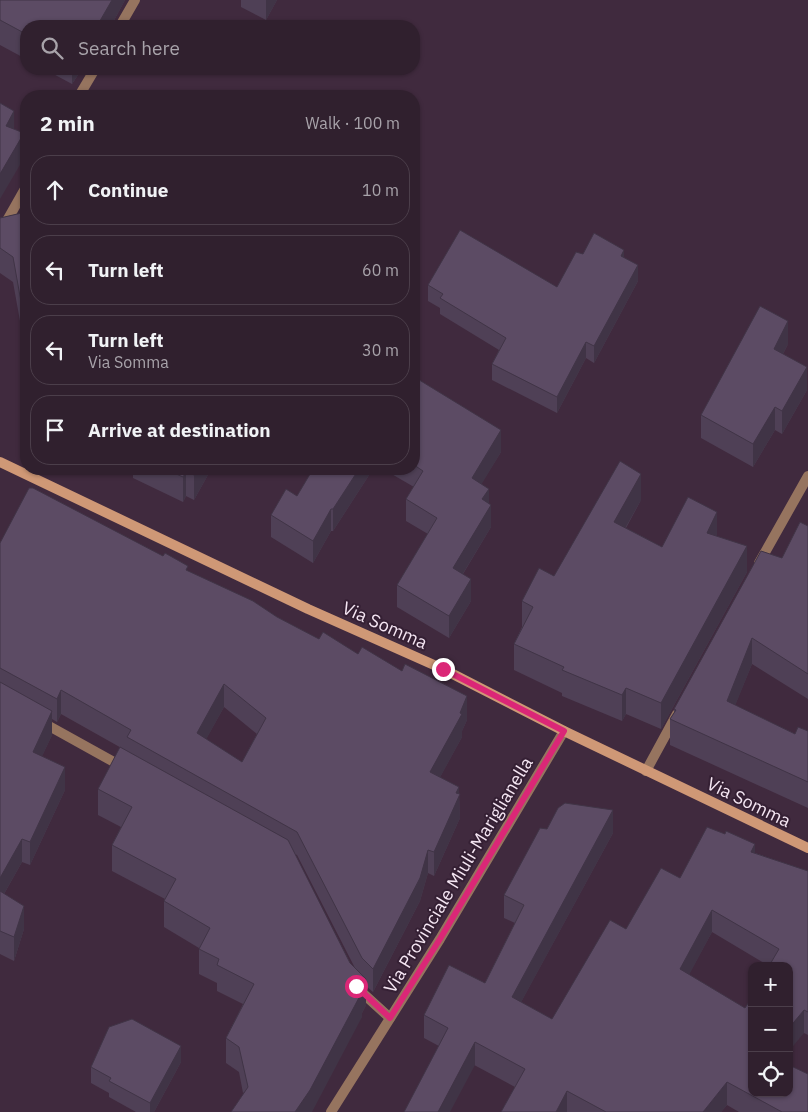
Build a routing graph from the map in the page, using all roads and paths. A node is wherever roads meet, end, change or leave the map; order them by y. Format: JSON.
{"nodes":[{"id":1,"x":135,"y":0,"type":"edge"},
{"id":2,"x":123,"y":20,"type":"edge"},
{"id":3,"x":91,"y":75,"type":"edge"},
{"id":4,"x":83,"y":90,"type":"edge"},
{"id":5,"x":20,"y":198,"type":"edge"},
{"id":6,"x":0,"y":233,"type":"edge"},
{"id":7,"x":0,"y":462,"type":"edge"},
{"id":8,"x":20,"y":471,"type":"edge"},
{"id":9,"x":27,"y":475,"type":"edge"},
{"id":10,"x":808,"y":476,"type":"edge"},
{"id":11,"x":755,"y":572,"type":"edge"},
{"id":12,"x":684,"y":702,"type":"edge"},
{"id":13,"x":34,"y":718,"type":"edge"},
{"id":14,"x":564,"y":731,"type":"junction"},
{"id":15,"x":129,"y":770,"type":"edge"},
{"id":16,"x":646,"y":771,"type":"junction"},
{"id":17,"x":808,"y":848,"type":"edge"},
{"id":18,"x":351,"y":977,"type":"edge"},
{"id":19,"x":390,"y":1018,"type":"junction"},
{"id":20,"x":331,"y":1112,"type":"edge"}],
"edges":[{"from":1,"to":2,"type":"street"},
{"from":3,"to":4,"type":"street"},
{"from":5,"to":6,"type":"street"},
{"from":7,"to":8,"type":"street","name":"Via Somma"},
{"from":9,"to":14,"type":"street","name":"Via Somma"},
{"from":10,"to":11,"type":"street"},
{"from":12,"to":16,"type":"street"},
{"from":13,"to":15,"type":"street"},
{"from":14,"to":16,"type":"street","name":"Via Somma"},
{"from":14,"to":19,"type":"street","name":"Via Provinciale Miuli-Mariglianella"},
{"from":16,"to":17,"type":"street","name":"Via Somma"},
{"from":18,"to":19,"type":"street"},
{"from":19,"to":20,"type":"street","name":"Via Provinciale Miuli-Mariglianella"}]}
